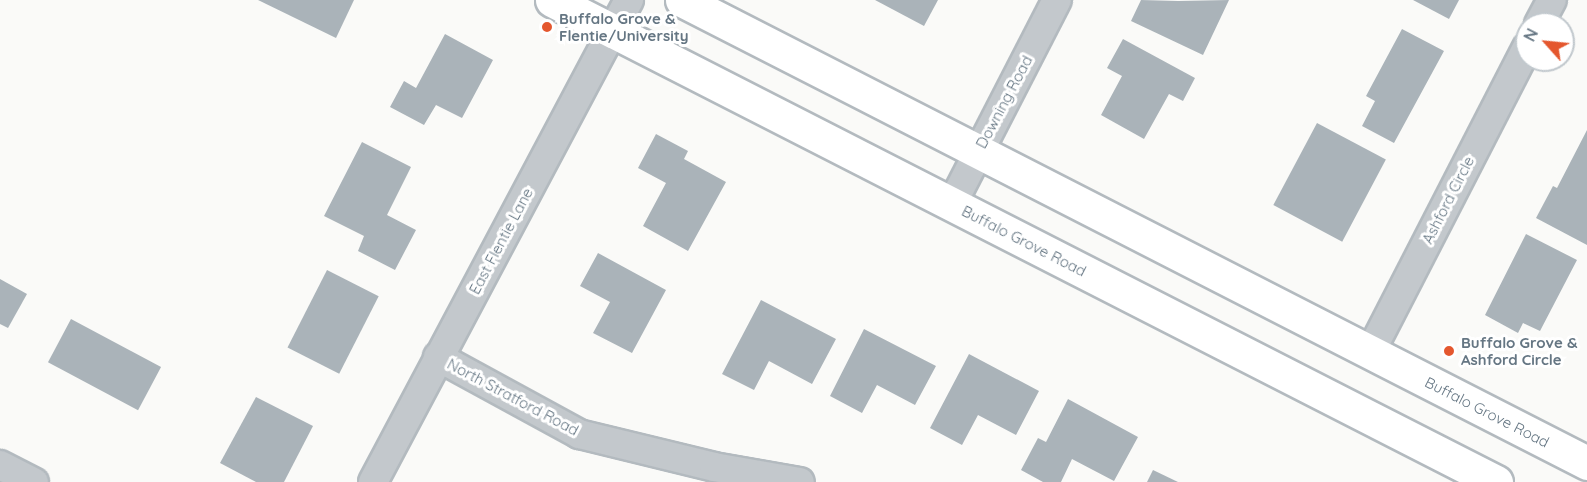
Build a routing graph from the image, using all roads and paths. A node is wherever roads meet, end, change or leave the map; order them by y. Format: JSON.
{"nodes":[{"id":1,"x":554,"y":0,"type":"edge"},
{"id":2,"x":629,"y":0,"type":"edge"},
{"id":3,"x":682,"y":0,"type":"edge"},
{"id":4,"x":1057,"y":0,"type":"edge"},
{"id":5,"x":613,"y":32,"type":"junction"},
{"id":6,"x":1515,"y":71,"type":"edge"},
{"id":7,"x":978,"y":151,"type":"junction"},
{"id":8,"x":952,"y":204,"type":"junction"},
{"id":9,"x":1370,"y":352,"type":"junction"},
{"id":10,"x":438,"y":357,"type":"junction"},
{"id":11,"x":1587,"y":463,"type":"edge"},
{"id":12,"x":0,"y":465,"type":"edge"},
{"id":13,"x":34,"y":482,"type":"edge"},
{"id":14,"x":373,"y":482,"type":"edge"},
{"id":15,"x":800,"y":482,"type":"edge"},
{"id":16,"x":1496,"y":482,"type":"edge"}],
"edges":[{"from":1,"to":5,"type":"main road","name":"Buffalo Grove Road"},
{"from":2,"to":5,"type":"street","name":"East Flentie Lane"},
{"from":3,"to":7,"type":"main road","name":"Buffalo Grove Road"},
{"from":4,"to":7,"type":"street","name":"Downing Road"},
{"from":5,"to":8,"type":"main road","name":"Buffalo Grove Road"},
{"from":5,"to":10,"type":"street","name":"East Flentie Lane"},
{"from":6,"to":9,"type":"street","name":"Ashford Circle"},
{"from":7,"to":8,"type":"street","name":"Downing Road"},
{"from":7,"to":9,"type":"main road","name":"Buffalo Grove Road"},
{"from":8,"to":16,"type":"main road","name":"Buffalo Grove Road"},
{"from":9,"to":11,"type":"main road","name":"Buffalo Grove Road"},
{"from":10,"to":14,"type":"street","name":"East Flentie Lane"},
{"from":10,"to":15,"type":"street","name":"North Stratford Road"},
{"from":12,"to":13,"type":"street"}]}
